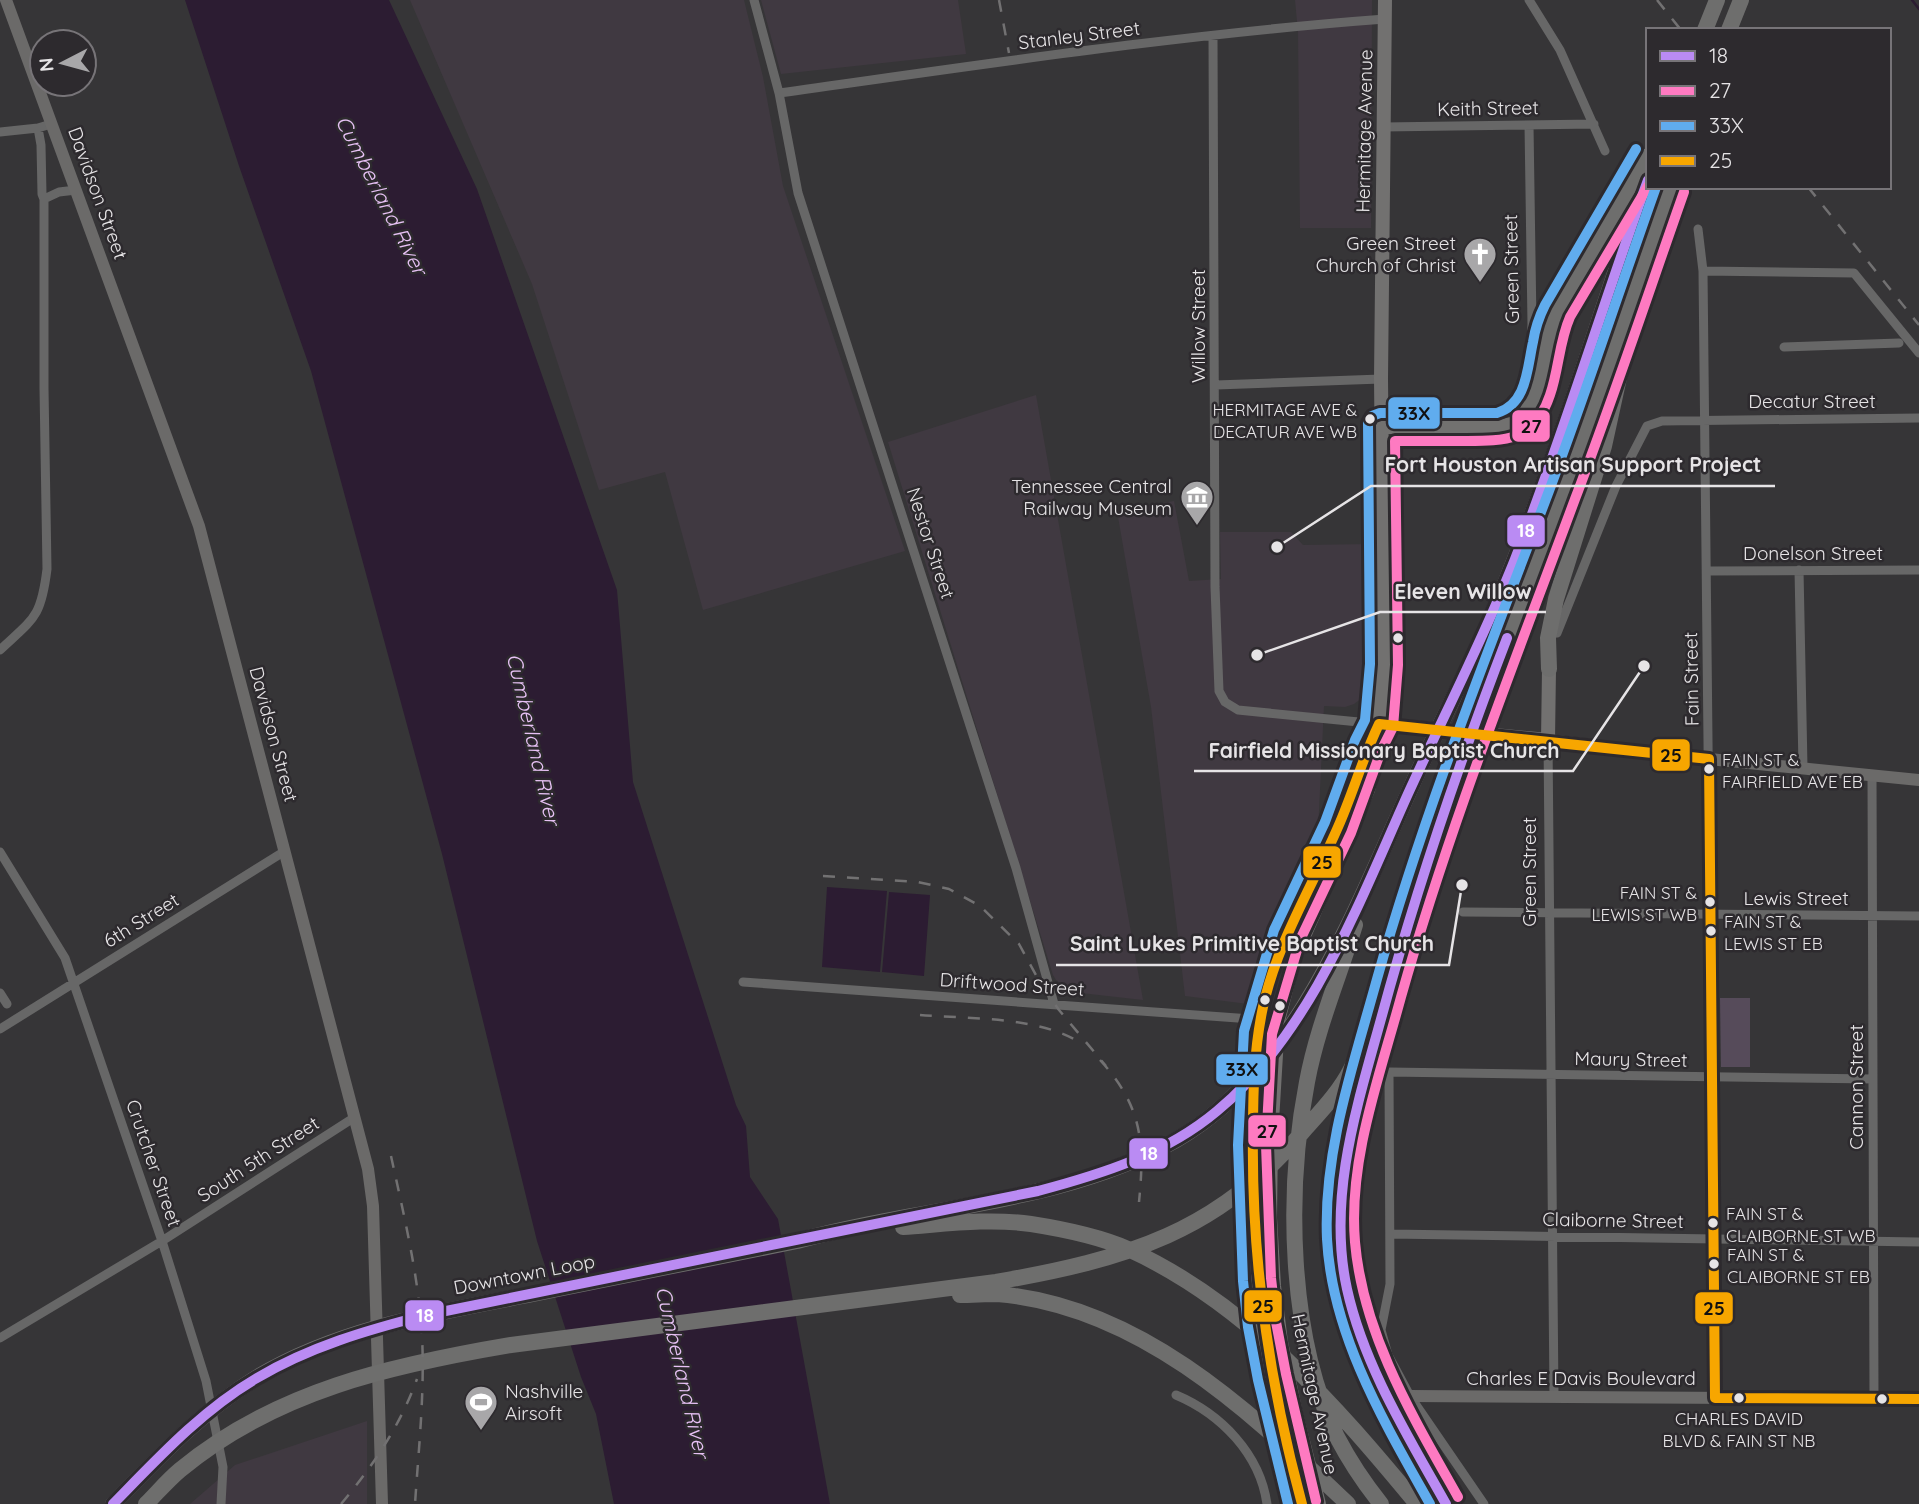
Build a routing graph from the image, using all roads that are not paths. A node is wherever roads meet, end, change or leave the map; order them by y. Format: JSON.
{"nodes":[{"id":1,"x":3,"y":0,"type":"edge"},
{"id":2,"x":754,"y":0,"type":"edge"},
{"id":3,"x":1385,"y":0,"type":"edge"},
{"id":4,"x":1529,"y":0,"type":"edge"},
{"id":5,"x":1717,"y":0,"type":"edge"},
{"id":6,"x":1741,"y":0,"type":"edge"},
{"id":7,"x":1385,"y":19,"type":"junction"},
{"id":8,"x":1706,"y":28,"type":"edge"},
{"id":9,"x":1730,"y":28,"type":"edge"},
{"id":10,"x":1213,"y":36,"type":"junction"},
{"id":11,"x":779,"y":93,"type":"junction"},
{"id":12,"x":51,"y":124,"type":"junction"},
{"id":13,"x":1594,"y":124,"type":"junction"},
{"id":14,"x":1529,"y":125,"type":"junction"},
{"id":15,"x":1383,"y":127,"type":"junction"},
{"id":16,"x":38,"y":128,"type":"junction"},
{"id":17,"x":0,"y":132,"type":"edge"},
{"id":18,"x":1605,"y":151,"type":"dead end"},
{"id":19,"x":1646,"y":159,"type":"edge"},
{"id":20,"x":1646,"y":185,"type":"edge"},
{"id":21,"x":1670,"y":189,"type":"edge"},
{"id":22,"x":76,"y":190,"type":"junction"},
{"id":23,"x":44,"y":199,"type":"junction"},
{"id":24,"x":1698,"y":229,"type":"dead end"},
{"id":25,"x":1645,"y":258,"type":"junction"},
{"id":26,"x":1703,"y":271,"type":"junction"},
{"id":27,"x":1899,"y":344,"type":"dead end"},
{"id":28,"x":1784,"y":347,"type":"dead end"},
{"id":29,"x":1919,"y":353,"type":"edge"},
{"id":30,"x":1381,"y":379,"type":"junction"},
{"id":31,"x":1216,"y":385,"type":"junction"},
{"id":32,"x":1527,"y":412,"type":"junction"},
{"id":33,"x":1919,"y":418,"type":"edge"},
{"id":34,"x":1705,"y":420,"type":"junction"},
{"id":35,"x":1381,"y":426,"type":"junction"},
{"id":36,"x":1919,"y":569,"type":"edge"},
{"id":37,"x":1800,"y":570,"type":"junction"},
{"id":38,"x":1707,"y":571,"type":"junction"},
{"id":39,"x":0,"y":650,"type":"edge"},
{"id":40,"x":1549,"y":669,"type":"junction"},
{"id":41,"x":1379,"y":724,"type":"junction"},
{"id":42,"x":1548,"y":740,"type":"junction"},
{"id":43,"x":1709,"y":760,"type":"junction"},
{"id":44,"x":1803,"y":767,"type":"junction"},
{"id":45,"x":1872,"y":775,"type":"junction"},
{"id":46,"x":1919,"y":780,"type":"edge"},
{"id":47,"x":285,"y":851,"type":"junction"},
{"id":48,"x":0,"y":852,"type":"edge"},
{"id":49,"x":1372,"y":872,"type":"junction"},
{"id":50,"x":1549,"y":911,"type":"junction"},
{"id":51,"x":1463,"y":912,"type":"dead end"},
{"id":52,"x":1710,"y":915,"type":"junction"},
{"id":53,"x":1873,"y":916,"type":"junction"},
{"id":54,"x":1919,"y":916,"type":"edge"},
{"id":55,"x":1396,"y":961,"type":"junction"},
{"id":56,"x":74,"y":982,"type":"junction"},
{"id":57,"x":743,"y":982,"type":"dead end"},
{"id":58,"x":0,"y":993,"type":"edge"},
{"id":59,"x":7,"y":1004,"type":"dead end"},
{"id":60,"x":1054,"y":1004,"type":"junction"},
{"id":61,"x":1261,"y":1021,"type":"junction"},
{"id":62,"x":1278,"y":1021,"type":"junction"},
{"id":63,"x":0,"y":1029,"type":"edge"},
{"id":64,"x":1551,"y":1075,"type":"junction"},
{"id":65,"x":1712,"y":1078,"type":"junction"},
{"id":66,"x":1873,"y":1079,"type":"junction"},
{"id":67,"x":355,"y":1117,"type":"junction"},
{"id":68,"x":830,"y":1232,"type":"junction"},
{"id":69,"x":1390,"y":1234,"type":"junction"},
{"id":70,"x":1552,"y":1236,"type":"junction"},
{"id":71,"x":1713,"y":1239,"type":"junction"},
{"id":72,"x":162,"y":1241,"type":"junction"},
{"id":73,"x":1874,"y":1241,"type":"junction"},
{"id":74,"x":1919,"y":1242,"type":"edge"},
{"id":75,"x":856,"y":1298,"type":"junction"},
{"id":76,"x":0,"y":1338,"type":"edge"},
{"id":77,"x":1176,"y":1395,"type":"dead end"},
{"id":78,"x":1410,"y":1396,"type":"junction"},
{"id":79,"x":1554,"y":1396,"type":"junction"},
{"id":80,"x":1715,"y":1398,"type":"junction"},
{"id":81,"x":1874,"y":1399,"type":"junction"},
{"id":82,"x":1919,"y":1399,"type":"edge"},
{"id":83,"x":1318,"y":1502,"type":"edge"},
{"id":84,"x":113,"y":1504,"type":"edge"},
{"id":85,"x":146,"y":1504,"type":"edge"},
{"id":86,"x":220,"y":1504,"type":"edge"},
{"id":87,"x":382,"y":1504,"type":"edge"},
{"id":88,"x":1267,"y":1504,"type":"edge"},
{"id":89,"x":1302,"y":1504,"type":"edge"},
{"id":90,"x":1348,"y":1504,"type":"edge"},
{"id":91,"x":1381,"y":1504,"type":"edge"},
{"id":92,"x":1417,"y":1504,"type":"edge"},
{"id":93,"x":1446,"y":1504,"type":"edge"},
{"id":94,"x":1484,"y":1504,"type":"edge"}],
"edges":[{"from":1,"to":12,"type":"street","name":"Davidson Street"},
{"from":2,"to":11,"type":"street","name":"Nestor Street"},
{"from":3,"to":7,"type":"main road","name":"Hermitage Avenue"},
{"from":4,"to":13,"type":"street"},
{"from":5,"to":8,"type":"highway"},
{"from":6,"to":9,"type":"highway"},
{"from":7,"to":10,"type":"street","name":"Stanley Street"},
{"from":7,"to":15,"type":"main road","name":"Hermitage Avenue"},
{"from":10,"to":11,"type":"street","name":"Stanley Street"},
{"from":10,"to":31,"type":"street","name":"Willow Street"},
{"from":11,"to":60,"type":"street","name":"Nestor Street"},
{"from":12,"to":16,"type":"street"},
{"from":12,"to":22,"type":"street","name":"Davidson Street"},
{"from":13,"to":14,"type":"street","name":"Keith Street"},
{"from":13,"to":18,"type":"street"},
{"from":14,"to":15,"type":"street","name":"Keith Street"},
{"from":14,"to":32,"type":"street","name":"Green Street"},
{"from":15,"to":30,"type":"main road","name":"Hermitage Avenue"},
{"from":16,"to":17,"type":"street"},
{"from":16,"to":23,"type":"street","name":"Davidson Street"},
{"from":19,"to":32,"type":"highway"},
{"from":20,"to":49,"type":"highway"},
{"from":21,"to":25,"type":"highway"},
{"from":22,"to":23,"type":"street"},
{"from":22,"to":47,"type":"street","name":"Davidson Street"},
{"from":23,"to":39,"type":"street","name":"Davidson Street"},
{"from":24,"to":26,"type":"street","name":"Fain Street"},
{"from":25,"to":40,"type":"highway"},
{"from":25,"to":55,"type":"highway"},
{"from":26,"to":29,"type":"street"},
{"from":26,"to":34,"type":"street","name":"Fain Street"},
{"from":27,"to":28,"type":"street"},
{"from":30,"to":31,"type":"street"},
{"from":30,"to":35,"type":"main road","name":"Hermitage Avenue"},
{"from":31,"to":41,"type":"street","name":"Willow Street"},
{"from":32,"to":35,"type":"main road"},
{"from":33,"to":34,"type":"street","name":"Decatur Street"},
{"from":34,"to":38,"type":"street","name":"Fain Street"},
{"from":34,"to":40,"type":"street","name":"Green Street"},
{"from":35,"to":41,"type":"main road","name":"Hermitage Avenue"},
{"from":36,"to":37,"type":"street","name":"Donelson Street"},
{"from":37,"to":38,"type":"street","name":"Donelson Street"},
{"from":37,"to":44,"type":"street"},
{"from":38,"to":43,"type":"street","name":"Fain Street"},
{"from":40,"to":42,"type":"main road","name":"Green Street"},
{"from":41,"to":42,"type":"main road"},
{"from":41,"to":61,"type":"main road","name":"Hermitage Avenue"},
{"from":41,"to":62,"type":"main road","name":"Hermitage Avenue"},
{"from":42,"to":43,"type":"street"},
{"from":42,"to":50,"type":"street","name":"Green Street"},
{"from":43,"to":44,"type":"street"},
{"from":43,"to":52,"type":"street","name":"Fain Street"},
{"from":44,"to":45,"type":"street"},
{"from":45,"to":46,"type":"street"},
{"from":45,"to":53,"type":"street","name":"Cannon Street"},
{"from":47,"to":56,"type":"street","name":"6th Street"},
{"from":47,"to":67,"type":"street","name":"Davidson Street"},
{"from":48,"to":56,"type":"street","name":"Crutcher Street"},
{"from":49,"to":68,"type":"highway"},
{"from":49,"to":91,"type":"highway"},
{"from":50,"to":51,"type":"street","name":"Lewis Street"},
{"from":50,"to":52,"type":"street","name":"Lewis Street"},
{"from":50,"to":64,"type":"street","name":"Green Street"},
{"from":52,"to":53,"type":"street","name":"Lewis Street"},
{"from":52,"to":65,"type":"street","name":"Fain Street"},
{"from":53,"to":54,"type":"street","name":"Lewis Street"},
{"from":53,"to":66,"type":"street","name":"Cannon Street"},
{"from":55,"to":75,"type":"highway"},
{"from":55,"to":93,"type":"highway"},
{"from":56,"to":63,"type":"street","name":"6th Street"},
{"from":56,"to":72,"type":"street","name":"Crutcher Street"},
{"from":57,"to":60,"type":"street","name":"Driftwood Street"},
{"from":58,"to":59,"type":"street"},
{"from":60,"to":61,"type":"street","name":"Driftwood Street"},
{"from":61,"to":62,"type":"street","name":"Driftwood Street"},
{"from":61,"to":89,"type":"main road","name":"Hermitage Avenue"},
{"from":62,"to":83,"type":"main road","name":"Hermitage Avenue"},
{"from":64,"to":65,"type":"street","name":"Maury Street"},
{"from":64,"to":69,"type":"street","name":"Maury Street"},
{"from":64,"to":70,"type":"street","name":"Green Street"},
{"from":65,"to":66,"type":"street","name":"Maury Street"},
{"from":65,"to":71,"type":"street","name":"Fain Street"},
{"from":66,"to":73,"type":"street","name":"Cannon Street"},
{"from":67,"to":72,"type":"street","name":"South 5th Street"},
{"from":67,"to":87,"type":"street","name":"Davidson Street"},
{"from":68,"to":84,"type":"highway","name":"Downtown Loop"},
{"from":68,"to":92,"type":"highway"},
{"from":69,"to":70,"type":"street","name":"Claiborne Street"},
{"from":69,"to":78,"type":"street"},
{"from":70,"to":71,"type":"street","name":"Claiborne Street"},
{"from":70,"to":79,"type":"street","name":"Green Street"},
{"from":71,"to":73,"type":"street","name":"Claiborne Street"},
{"from":71,"to":80,"type":"street","name":"Fain Street"},
{"from":72,"to":76,"type":"street","name":"South 5th Street"},
{"from":72,"to":86,"type":"street","name":"Crutcher Street"},
{"from":73,"to":74,"type":"street","name":"Claiborne Street"},
{"from":73,"to":81,"type":"street","name":"Cannon Street"},
{"from":75,"to":85,"type":"highway"},
{"from":75,"to":90,"type":"highway"},
{"from":77,"to":88,"type":"street"},
{"from":78,"to":79,"type":"street","name":"Charles E Davis Boulevard"},
{"from":78,"to":94,"type":"street"},
{"from":79,"to":80,"type":"street","name":"Charles E Davis Boulevard"},
{"from":80,"to":81,"type":"street","name":"Charles E Davis Boulevard"},
{"from":81,"to":82,"type":"street","name":"Charles E Davis Boulevard"}]}
